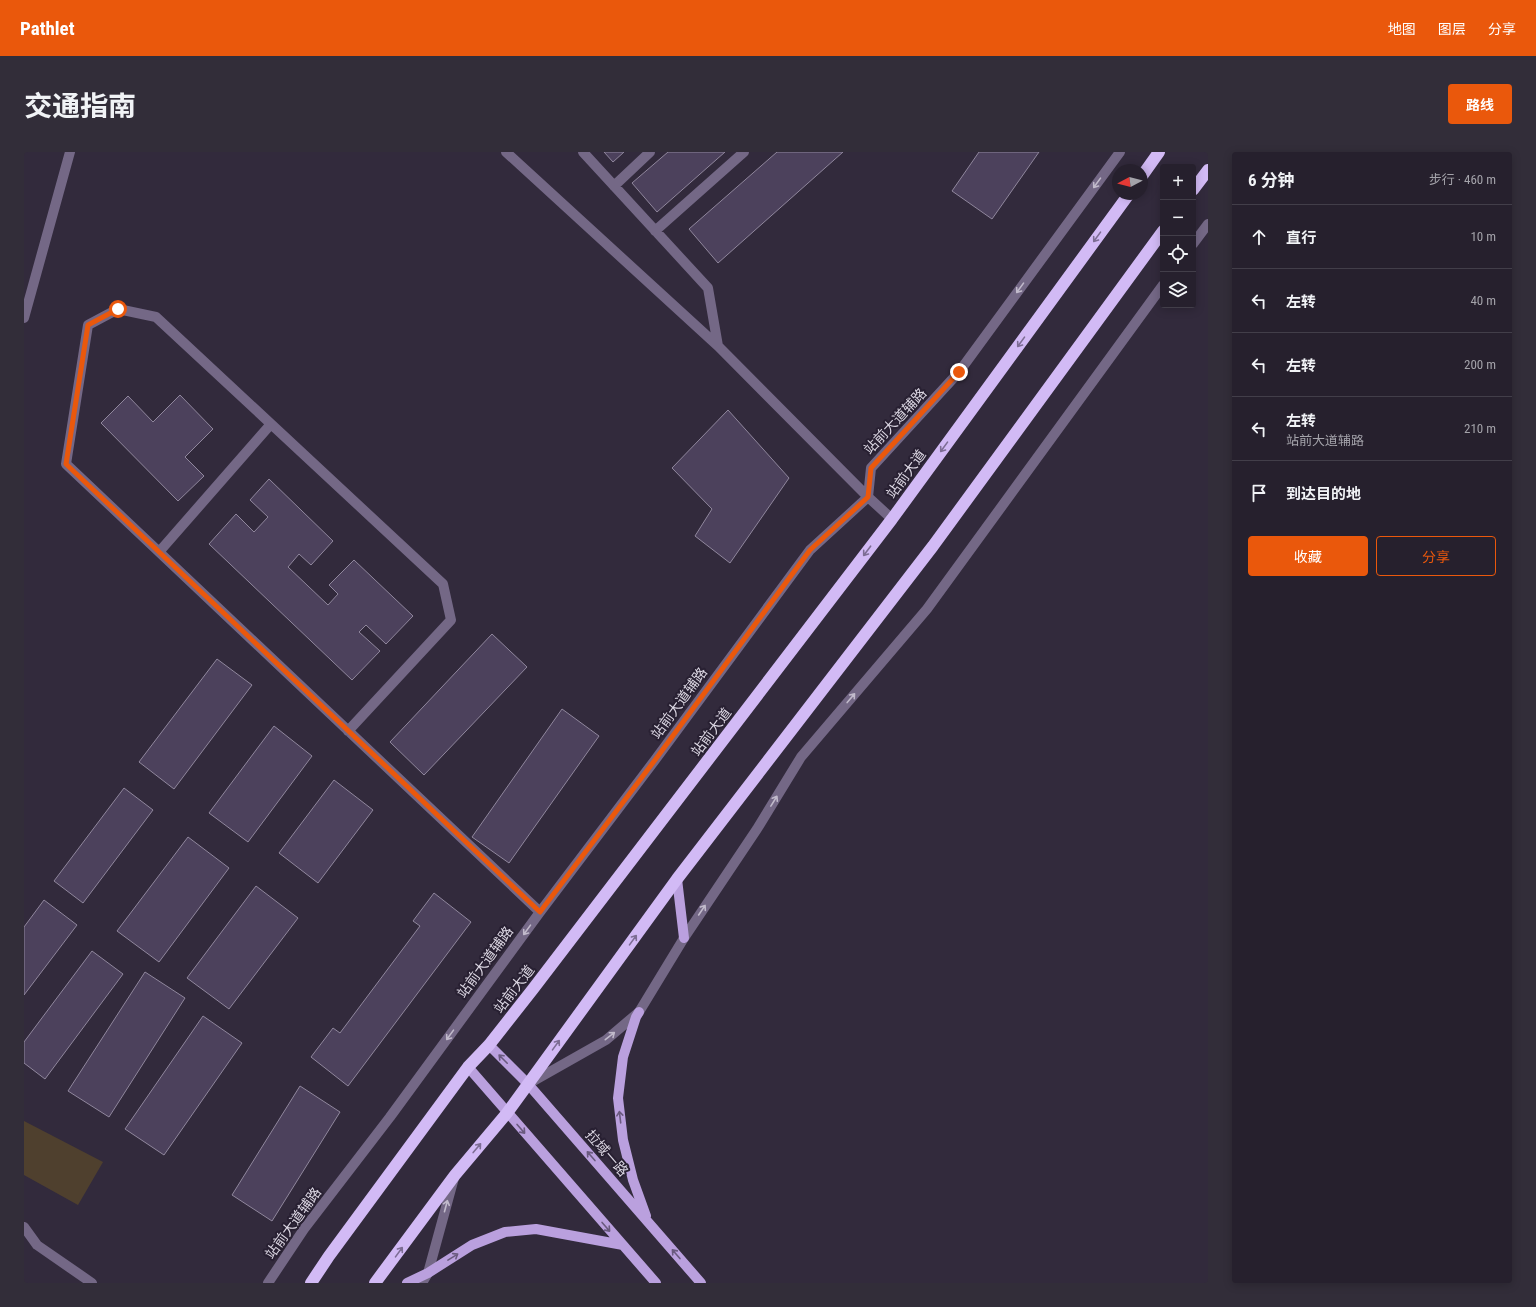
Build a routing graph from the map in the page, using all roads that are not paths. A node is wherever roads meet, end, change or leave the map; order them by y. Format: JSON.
{"nodes":[{"id":1,"x":70,"y":152,"type":"edge"},
{"id":2,"x":506,"y":152,"type":"edge"},
{"id":3,"x":583,"y":152,"type":"edge"},
{"id":4,"x":650,"y":152,"type":"edge"},
{"id":5,"x":744,"y":152,"type":"edge"},
{"id":6,"x":1120,"y":152,"type":"edge"},
{"id":7,"x":1159,"y":152,"type":"edge"},
{"id":8,"x":1148,"y":168,"type":"edge"},
{"id":9,"x":1208,"y":170,"type":"edge"},
{"id":10,"x":614,"y":186,"type":"junction"},
{"id":11,"x":1196,"y":186,"type":"edge"},
{"id":12,"x":1125,"y":200,"type":"edge"},
{"id":13,"x":1208,"y":224,"type":"edge"},
{"id":14,"x":655,"y":231,"type":"junction"},
{"id":15,"x":1160,"y":236,"type":"edge"},
{"id":16,"x":1196,"y":240,"type":"edge"},
{"id":17,"x":1160,"y":289,"type":"edge"},
{"id":18,"x":24,"y":318,"type":"edge"},
{"id":19,"x":718,"y":346,"type":"junction"},
{"id":20,"x":271,"y":424,"type":"junction"},
{"id":21,"x":868,"y":497,"type":"junction"},
{"id":22,"x":892,"y":519,"type":"junction"},
{"id":23,"x":159,"y":552,"type":"junction"},
{"id":24,"x":348,"y":731,"type":"junction"},
{"id":25,"x":677,"y":879,"type":"junction"},
{"id":26,"x":540,"y":912,"type":"junction"},
{"id":27,"x":684,"y":938,"type":"junction"},
{"id":28,"x":640,"y":1012,"type":"junction"},
{"id":29,"x":489,"y":1045,"type":"junction"},
{"id":30,"x":468,"y":1067,"type":"junction"},
{"id":31,"x":528,"y":1084,"type":"junction"},
{"id":32,"x":507,"y":1113,"type":"junction"},
{"id":33,"x":455,"y":1175,"type":"junction"},
{"id":34,"x":648,"y":1222,"type":"junction"},
{"id":35,"x":24,"y":1227,"type":"edge"},
{"id":36,"x":623,"y":1245,"type":"junction"},
{"id":37,"x":428,"y":1273,"type":"junction"},
{"id":38,"x":92,"y":1283,"type":"edge"},
{"id":39,"x":268,"y":1283,"type":"edge"},
{"id":40,"x":311,"y":1283,"type":"edge"},
{"id":41,"x":376,"y":1283,"type":"edge"},
{"id":42,"x":407,"y":1283,"type":"edge"},
{"id":43,"x":422,"y":1283,"type":"edge"},
{"id":44,"x":656,"y":1283,"type":"edge"},
{"id":45,"x":702,"y":1283,"type":"edge"}],
"edges":[{"from":1,"to":18,"type":"street"},
{"from":2,"to":19,"type":"street"},
{"from":3,"to":10,"type":"street"},
{"from":4,"to":10,"type":"street"},
{"from":5,"to":14,"type":"street"},
{"from":6,"to":21,"type":"street","name":"站前大道辅路","one_way":true},
{"from":7,"to":8,"type":"highway"},
{"from":9,"to":11,"type":"highway"},
{"from":10,"to":14,"type":"street"},
{"from":12,"to":22,"type":"highway","name":"站前大道","one_way":true},
{"from":13,"to":16,"type":"street"},
{"from":14,"to":19,"type":"street"},
{"from":15,"to":25,"type":"highway"},
{"from":27,"to":17,"type":"street","one_way":true},
{"from":19,"to":21,"type":"street"},
{"from":20,"to":23,"type":"street"},
{"from":20,"to":23,"type":"street"},
{"from":20,"to":24,"type":"street"},
{"from":21,"to":22,"type":"street"},
{"from":21,"to":26,"type":"street","name":"站前大道辅路"},
{"from":22,"to":29,"type":"highway","name":"站前大道","one_way":true},
{"from":23,"to":24,"type":"street"},
{"from":24,"to":26,"type":"street"},
{"from":25,"to":27,"type":"main road"},
{"from":31,"to":25,"type":"highway","one_way":true},
{"from":26,"to":39,"type":"street","name":"站前大道辅路","one_way":true},
{"from":27,"to":28,"type":"street"},
{"from":31,"to":28,"type":"street","one_way":true},
{"from":34,"to":28,"type":"main road","one_way":true},
{"from":29,"to":30,"type":"highway","name":"站前大道"},
{"from":31,"to":29,"type":"main road","name":"拉域一路","one_way":true},
{"from":30,"to":32,"type":"main road"},
{"from":30,"to":40,"type":"highway","name":"站前大道"},
{"from":31,"to":32,"type":"highway"},
{"from":34,"to":31,"type":"main road","name":"拉域一路","one_way":true},
{"from":33,"to":32,"type":"highway","one_way":true},
{"from":32,"to":36,"type":"main road","one_way":true},
{"from":37,"to":33,"type":"street","one_way":true},
{"from":41,"to":33,"type":"highway","one_way":true},
{"from":45,"to":34,"type":"main road","name":"拉域一路","one_way":true},
{"from":35,"to":38,"type":"street"},
{"from":37,"to":36,"type":"main road","one_way":true},
{"from":36,"to":44,"type":"main road"},
{"from":37,"to":42,"type":"main road"},
{"from":37,"to":43,"type":"street"}]}
